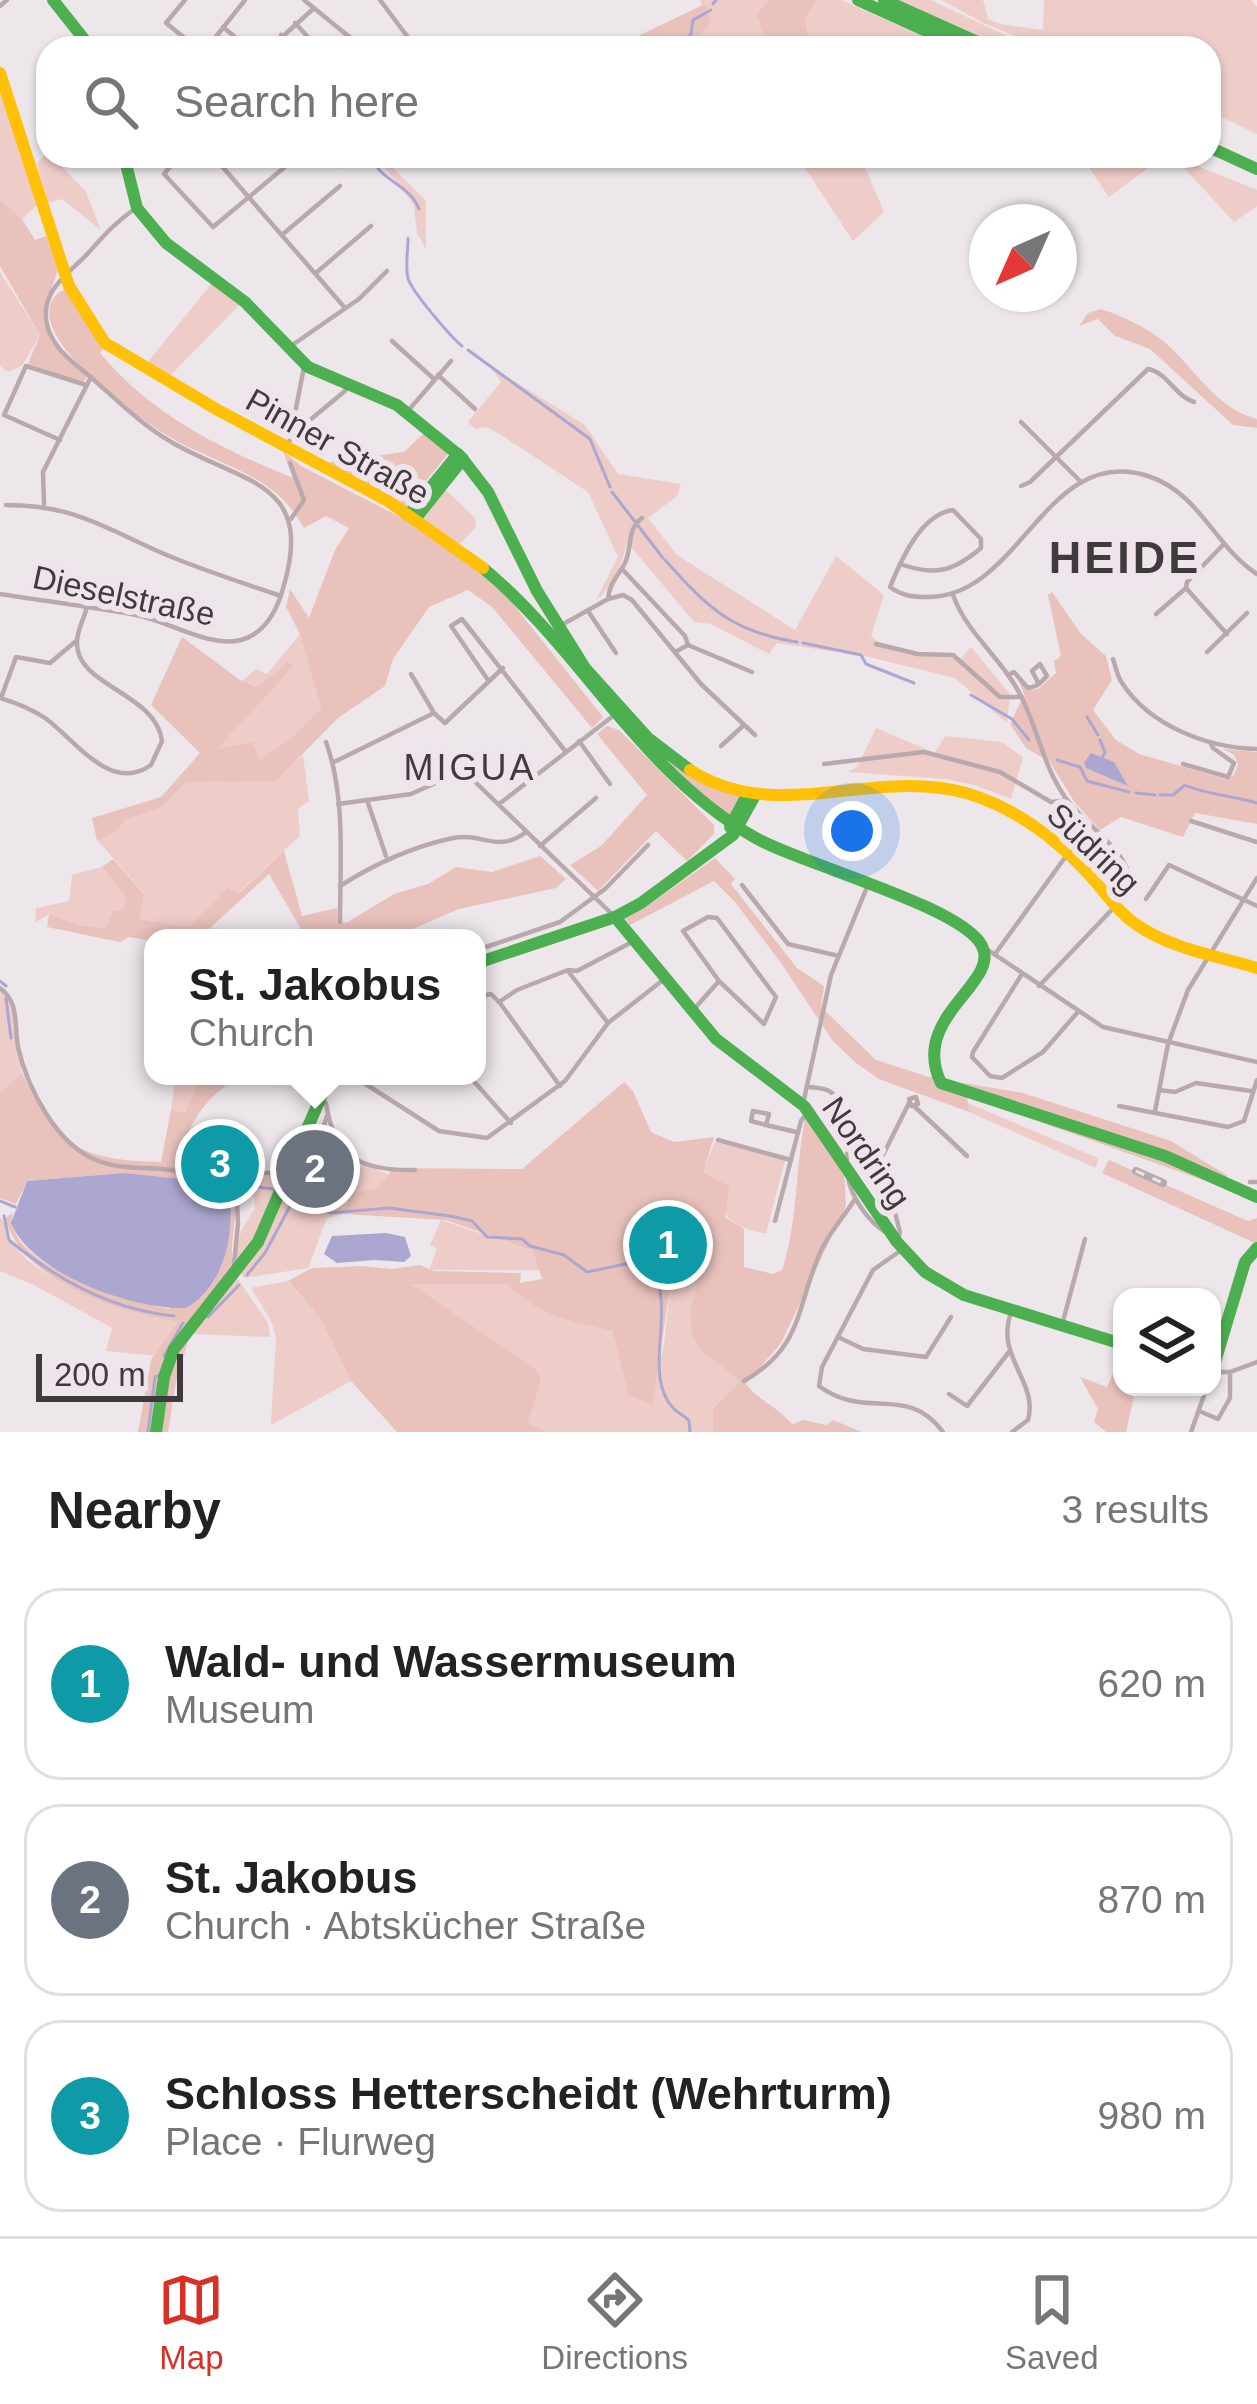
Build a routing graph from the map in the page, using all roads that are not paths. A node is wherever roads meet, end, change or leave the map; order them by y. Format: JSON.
{"nodes":[{"id":1,"x":7,"y":0,"type":"edge"},
{"id":2,"x":53,"y":0,"type":"edge"},
{"id":3,"x":185,"y":0,"type":"edge"},
{"id":4,"x":245,"y":0,"type":"edge"},
{"id":5,"x":304,"y":0,"type":"edge"},
{"id":6,"x":380,"y":0,"type":"edge"},
{"id":7,"x":858,"y":0,"type":"edge"},
{"id":8,"x":884,"y":0,"type":"edge"},
{"id":9,"x":0,"y":6,"type":"edge"},
{"id":10,"x":313,"y":9,"type":"junction"},
{"id":11,"x":296,"y":23,"type":"junction"},
{"id":12,"x":224,"y":26,"type":"junction"},
{"id":13,"x":281,"y":35,"type":"edge"},
{"id":14,"x":82,"y":36,"type":"edge"},
{"id":15,"x":182,"y":36,"type":"edge"},
{"id":16,"x":216,"y":36,"type":"edge"},
{"id":17,"x":235,"y":36,"type":"edge"},
{"id":18,"x":307,"y":36,"type":"edge"},
{"id":19,"x":348,"y":36,"type":"edge"},
{"id":20,"x":407,"y":36,"type":"edge"},
{"id":21,"x":938,"y":36,"type":"edge"},
{"id":22,"x":964,"y":36,"type":"edge"},
{"id":23,"x":0,"y":73,"type":"edge"},
{"id":24,"x":1221,"y":144,"type":"edge"},
{"id":25,"x":1221,"y":152,"type":"edge"},
{"id":26,"x":1257,"y":160,"type":"edge"},
{"id":27,"x":125,"y":168,"type":"edge"},
{"id":28,"x":169,"y":168,"type":"edge"},
{"id":29,"x":224,"y":168,"type":"edge"},
{"id":30,"x":284,"y":168,"type":"edge"},
{"id":31,"x":1257,"y":169,"type":"edge"},
{"id":32,"x":340,"y":186,"type":"dead end"},
{"id":33,"x":250,"y":197,"type":"junction"},
{"id":34,"x":136,"y":208,"type":"junction"},
{"id":35,"x":371,"y":226,"type":"dead end"},
{"id":36,"x":283,"y":234,"type":"junction"},
{"id":37,"x":66,"y":269,"type":"junction"},
{"id":38,"x":387,"y":271,"type":"dead end"},
{"id":39,"x":317,"y":272,"type":"junction"},
{"id":40,"x":73,"y":286,"type":"junction"},
{"id":41,"x":55,"y":288,"type":"junction"},
{"id":42,"x":345,"y":308,"type":"junction"},
{"id":43,"x":392,"y":341,"type":"dead end"},
{"id":44,"x":288,"y":348,"type":"junction"},
{"id":45,"x":451,"y":361,"type":"dead end"},
{"id":46,"x":305,"y":365,"type":"junction"},
{"id":47,"x":91,"y":377,"type":"junction"},
{"id":48,"x":436,"y":377,"type":"junction"},
{"id":49,"x":348,"y":384,"type":"junction"},
{"id":50,"x":86,"y":386,"type":"junction"},
{"id":51,"x":1194,"y":402,"type":"dead end"},
{"id":52,"x":476,"y":409,"type":"dead end"},
{"id":53,"x":407,"y":412,"type":"junction"},
{"id":54,"x":1021,"y":422,"type":"dead end"},
{"id":55,"x":292,"y":427,"type":"junction"},
{"id":56,"x":60,"y":440,"type":"junction"},
{"id":57,"x":289,"y":444,"type":"dead end"},
{"id":58,"x":1058,"y":455,"type":"junction"},
{"id":59,"x":460,"y":456,"type":"junction"},
{"id":60,"x":290,"y":464,"type":"dead end"},
{"id":61,"x":1080,"y":481,"type":"junction"},
{"id":62,"x":1021,"y":486,"type":"dead end"},
{"id":63,"x":44,"y":505,"type":"junction"},
{"id":64,"x":6,"y":506,"type":"dead end"},
{"id":65,"x":412,"y":517,"type":"junction"},
{"id":66,"x":291,"y":519,"type":"junction"},
{"id":67,"x":637,"y":522,"type":"dead end"},
{"id":68,"x":1224,"y":544,"type":"junction"},
{"id":69,"x":900,"y":564,"type":"junction"},
{"id":70,"x":621,"y":569,"type":"junction"},
{"id":71,"x":1257,"y":574,"type":"edge"},
{"id":72,"x":1186,"y":588,"type":"junction"},
{"id":73,"x":537,"y":590,"type":"junction"},
{"id":74,"x":0,"y":594,"type":"edge"},
{"id":75,"x":512,"y":594,"type":"junction"},
{"id":76,"x":953,"y":595,"type":"junction"},
{"id":77,"x":281,"y":596,"type":"junction"},
{"id":78,"x":608,"y":599,"type":"junction"},
{"id":79,"x":87,"y":607,"type":"junction"},
{"id":80,"x":588,"y":611,"type":"junction"},
{"id":81,"x":1247,"y":613,"type":"dead end"},
{"id":82,"x":1156,"y":614,"type":"dead end"},
{"id":83,"x":558,"y":627,"type":"junction"},
{"id":84,"x":543,"y":630,"type":"junction"},
{"id":85,"x":1227,"y":634,"type":"junction"},
{"id":86,"x":76,"y":641,"type":"junction"},
{"id":87,"x":875,"y":644,"type":"dead end"},
{"id":88,"x":688,"y":645,"type":"junction"},
{"id":89,"x":675,"y":652,"type":"junction"},
{"id":90,"x":1207,"y":652,"type":"dead end"},
{"id":91,"x":616,"y":653,"type":"dead end"},
{"id":92,"x":1113,"y":659,"type":"dead end"},
{"id":93,"x":503,"y":668,"type":"junction"},
{"id":94,"x":752,"y":671,"type":"dead end"},
{"id":95,"x":411,"y":674,"type":"dead end"},
{"id":96,"x":1008,"y":675,"type":"junction"},
{"id":97,"x":488,"y":680,"type":"junction"},
{"id":98,"x":1039,"y":684,"type":"dead end"},
{"id":99,"x":1022,"y":697,"type":"junction"},
{"id":100,"x":0,"y":698,"type":"edge"},
{"id":101,"x":434,"y":713,"type":"junction"},
{"id":102,"x":615,"y":714,"type":"junction"},
{"id":103,"x":744,"y":725,"type":"junction"},
{"id":104,"x":754,"y":735,"type":"dead end"},
{"id":105,"x":579,"y":741,"type":"junction"},
{"id":106,"x":326,"y":742,"type":"dead end"},
{"id":107,"x":1210,"y":742,"type":"junction"},
{"id":108,"x":721,"y":746,"type":"dead end"},
{"id":109,"x":1257,"y":749,"type":"edge"},
{"id":110,"x":566,"y":752,"type":"junction"},
{"id":111,"x":334,"y":761,"type":"junction"},
{"id":112,"x":824,"y":764,"type":"dead end"},
{"id":113,"x":1183,"y":764,"type":"dead end"},
{"id":114,"x":667,"y":770,"type":"junction"},
{"id":115,"x":610,"y":784,"type":"dead end"},
{"id":116,"x":750,"y":796,"type":"junction"},
{"id":117,"x":596,"y":798,"type":"dead end"},
{"id":118,"x":367,"y":800,"type":"junction"},
{"id":119,"x":1067,"y":800,"type":"junction"},
{"id":120,"x":338,"y":804,"type":"junction"},
{"id":121,"x":499,"y":804,"type":"junction"},
{"id":122,"x":1192,"y":821,"type":"dead end"},
{"id":123,"x":736,"y":826,"type":"junction"},
{"id":124,"x":526,"y":832,"type":"junction"},
{"id":125,"x":720,"y":841,"type":"junction"},
{"id":126,"x":1257,"y":842,"type":"edge"},
{"id":127,"x":648,"y":845,"type":"dead end"},
{"id":128,"x":540,"y":846,"type":"junction"},
{"id":129,"x":1069,"y":852,"type":"junction"},
{"id":130,"x":386,"y":856,"type":"junction"},
{"id":131,"x":1257,"y":878,"type":"edge"},
{"id":132,"x":869,"y":881,"type":"junction"},
{"id":133,"x":742,"y":885,"type":"dead end"},
{"id":134,"x":340,"y":886,"type":"junction"},
{"id":135,"x":595,"y":895,"type":"junction"},
{"id":136,"x":1146,"y":899,"type":"dead end"},
{"id":137,"x":1244,"y":899,"type":"junction"},
{"id":138,"x":1116,"y":905,"type":"junction"},
{"id":139,"x":1257,"y":906,"type":"edge"},
{"id":140,"x":615,"y":917,"type":"junction"},
{"id":141,"x":340,"y":922,"type":"dead end"},
{"id":142,"x":634,"y":941,"type":"junction"},
{"id":143,"x":486,"y":947,"type":"edge"},
{"id":144,"x":985,"y":948,"type":"junction"},
{"id":145,"x":1213,"y":952,"type":"junction"},
{"id":146,"x":839,"y":956,"type":"junction"},
{"id":147,"x":486,"y":960,"type":"edge"},
{"id":148,"x":1257,"y":968,"type":"edge"},
{"id":149,"x":568,"y":970,"type":"junction"},
{"id":150,"x":1022,"y":974,"type":"junction"},
{"id":151,"x":664,"y":979,"type":"junction"},
{"id":152,"x":719,"y":981,"type":"junction"},
{"id":153,"x":1039,"y":986,"type":"junction"},
{"id":154,"x":0,"y":988,"type":"edge"},
{"id":155,"x":486,"y":998,"type":"edge"},
{"id":156,"x":495,"y":998,"type":"junction"},
{"id":157,"x":692,"y":1012,"type":"junction"},
{"id":158,"x":1077,"y":1013,"type":"junction"},
{"id":159,"x":608,"y":1023,"type":"junction"},
{"id":160,"x":1168,"y":1044,"type":"junction"},
{"id":161,"x":1257,"y":1062,"type":"edge"},
{"id":162,"x":1257,"y":1080,"type":"edge"},
{"id":163,"x":304,"y":1085,"type":"edge"},
{"id":164,"x":326,"y":1085,"type":"edge"},
{"id":165,"x":477,"y":1085,"type":"edge"},
{"id":166,"x":367,"y":1086,"type":"edge"},
{"id":167,"x":560,"y":1086,"type":"junction"},
{"id":168,"x":808,"y":1087,"type":"junction"},
{"id":169,"x":1159,"y":1090,"type":"junction"},
{"id":170,"x":1251,"y":1090,"type":"junction"},
{"id":171,"x":320,"y":1099,"type":"junction"},
{"id":172,"x":1119,"y":1106,"type":"dead end"},
{"id":173,"x":806,"y":1108,"type":"junction"},
{"id":174,"x":1155,"y":1112,"type":"junction"},
{"id":175,"x":327,"y":1116,"type":"junction"},
{"id":176,"x":511,"y":1124,"type":"junction"},
{"id":177,"x":766,"y":1125,"type":"dead end"},
{"id":178,"x":798,"y":1133,"type":"junction"},
{"id":179,"x":718,"y":1140,"type":"dead end"},
{"id":180,"x":967,"y":1156,"type":"dead end"},
{"id":181,"x":791,"y":1160,"type":"junction"},
{"id":182,"x":415,"y":1169,"type":"dead end"},
{"id":183,"x":290,"y":1170,"type":"junction"},
{"id":184,"x":849,"y":1171,"type":"junction"},
{"id":185,"x":236,"y":1181,"type":"junction"},
{"id":186,"x":1257,"y":1197,"type":"edge"},
{"id":187,"x":855,"y":1199,"type":"junction"},
{"id":188,"x":775,"y":1221,"type":"dead end"},
{"id":189,"x":1085,"y":1239,"type":"dead end"},
{"id":190,"x":897,"y":1242,"type":"junction"},
{"id":191,"x":1257,"y":1248,"type":"edge"},
{"id":192,"x":236,"y":1273,"type":"junction"},
{"id":193,"x":1012,"y":1310,"type":"junction"},
{"id":194,"x":951,"y":1317,"type":"dead end"},
{"id":195,"x":1062,"y":1325,"type":"junction"},
{"id":196,"x":838,"y":1337,"type":"junction"},
{"id":197,"x":1113,"y":1341,"type":"edge"},
{"id":198,"x":1221,"y":1342,"type":"edge"},
{"id":199,"x":1009,"y":1352,"type":"junction"},
{"id":200,"x":1257,"y":1362,"type":"edge"},
{"id":201,"x":1221,"y":1372,"type":"edge"},
{"id":202,"x":1230,"y":1372,"type":"junction"},
{"id":203,"x":744,"y":1381,"type":"dead end"},
{"id":204,"x":949,"y":1394,"type":"dead end"},
{"id":205,"x":1204,"y":1396,"type":"edge"},
{"id":206,"x":1199,"y":1411,"type":"junction"},
{"id":207,"x":156,"y":1432,"type":"edge"},
{"id":208,"x":944,"y":1432,"type":"edge"},
{"id":209,"x":1012,"y":1432,"type":"edge"},
{"id":210,"x":1191,"y":1432,"type":"edge"}],
"edges":[{"from":1,"to":9,"type":"street"},
{"from":2,"to":14,"type":"main road"},
{"from":3,"to":15,"type":"street"},
{"from":4,"to":12,"type":"street"},
{"from":5,"to":10,"type":"street"},
{"from":6,"to":20,"type":"street"},
{"from":7,"to":21,"type":"main road"},
{"from":8,"to":22,"type":"main road"},
{"from":10,"to":11,"type":"street"},
{"from":10,"to":19,"type":"street"},
{"from":11,"to":13,"type":"street"},
{"from":11,"to":18,"type":"street"},
{"from":12,"to":16,"type":"street"},
{"from":12,"to":17,"type":"street"},
{"from":23,"to":37,"type":"main road","name":"Pinner Straße"},
{"from":24,"to":26,"type":"main road"},
{"from":25,"to":31,"type":"main road"},
{"from":27,"to":34,"type":"main road"},
{"from":28,"to":33,"type":"street"},
{"from":29,"to":33,"type":"street"},
{"from":30,"to":33,"type":"street"},
{"from":32,"to":36,"type":"street"},
{"from":33,"to":36,"type":"street"},
{"from":34,"to":37,"type":"street"},
{"from":34,"to":44,"type":"main road"},
{"from":35,"to":39,"type":"street"},
{"from":36,"to":39,"type":"street"},
{"from":37,"to":40,"type":"main road","name":"Pinner Straße"},
{"from":37,"to":41,"type":"street"},
{"from":38,"to":42,"type":"street"},
{"from":39,"to":42,"type":"street"},
{"from":40,"to":41,"type":"street"},
{"from":40,"to":65,"type":"main road","name":"Pinner Straße"},
{"from":41,"to":47,"type":"street"},
{"from":42,"to":44,"type":"street"},
{"from":43,"to":48,"type":"street"},
{"from":44,"to":46,"type":"main road"},
{"from":45,"to":48,"type":"street"},
{"from":46,"to":49,"type":"main road"},
{"from":46,"to":55,"type":"street"},
{"from":47,"to":50,"type":"street"},
{"from":47,"to":66,"type":"street"},
{"from":48,"to":52,"type":"street"},
{"from":48,"to":53,"type":"street"},
{"from":49,"to":53,"type":"main road"},
{"from":49,"to":55,"type":"street"},
{"from":50,"to":56,"type":"street"},
{"from":50,"to":56,"type":"street"},
{"from":51,"to":58,"type":"street"},
{"from":53,"to":59,"type":"main road"},
{"from":54,"to":58,"type":"street"},
{"from":55,"to":57,"type":"street"},
{"from":56,"to":63,"type":"street"},
{"from":58,"to":61,"type":"street"},
{"from":58,"to":62,"type":"street"},
{"from":59,"to":65,"type":"main road"},
{"from":59,"to":73,"type":"main road"},
{"from":60,"to":66,"type":"street"},
{"from":61,"to":68,"type":"street"},
{"from":61,"to":76,"type":"street"},
{"from":63,"to":64,"type":"street"},
{"from":63,"to":77,"type":"street"},
{"from":65,"to":75,"type":"main road","name":"Pinner Straße"},
{"from":66,"to":77,"type":"street"},
{"from":67,"to":70,"type":"street"},
{"from":68,"to":71,"type":"street"},
{"from":68,"to":72,"type":"street"},
{"from":69,"to":69,"type":"street"},
{"from":69,"to":76,"type":"street"},
{"from":70,"to":78,"type":"street"},
{"from":70,"to":88,"type":"street"},
{"from":72,"to":82,"type":"street"},
{"from":72,"to":85,"type":"street"},
{"from":73,"to":75,"type":"main road"},
{"from":73,"to":83,"type":"main road"},
{"from":74,"to":79,"type":"street","name":"Dieselstraße"},
{"from":75,"to":84,"type":"main road","name":"Pinner Straße"},
{"from":76,"to":96,"type":"street"},
{"from":77,"to":79,"type":"street","name":"Dieselstraße"},
{"from":78,"to":80,"type":"street"},
{"from":78,"to":89,"type":"street"},
{"from":79,"to":86,"type":"street"},
{"from":80,"to":83,"type":"street"},
{"from":80,"to":91,"type":"street"},
{"from":81,"to":85,"type":"street"},
{"from":83,"to":84,"type":"main road"},
{"from":83,"to":116,"type":"main road"},
{"from":84,"to":102,"type":"main road","name":"Pinner Straße"},
{"from":85,"to":90,"type":"street"},
{"from":86,"to":100,"type":"street","name":"Dieselstraße"},
{"from":86,"to":100,"type":"street"},
{"from":87,"to":99,"type":"street"},
{"from":88,"to":89,"type":"street"},
{"from":88,"to":94,"type":"street"},
{"from":89,"to":103,"type":"street"},
{"from":92,"to":107,"type":"street"},
{"from":93,"to":97,"type":"street"},
{"from":93,"to":97,"type":"street"},
{"from":93,"to":110,"type":"street"},
{"from":95,"to":101,"type":"street"},
{"from":96,"to":98,"type":"street"},
{"from":96,"to":99,"type":"street"},
{"from":97,"to":101,"type":"street"},
{"from":99,"to":119,"type":"street"},
{"from":101,"to":111,"type":"street"},
{"from":102,"to":105,"type":"street"},
{"from":102,"to":114,"type":"main road","name":"Pinner Straße"},
{"from":103,"to":104,"type":"street"},
{"from":103,"to":108,"type":"street"},
{"from":105,"to":110,"type":"street"},
{"from":105,"to":115,"type":"street"},
{"from":106,"to":111,"type":"street"},
{"from":107,"to":109,"type":"street"},
{"from":107,"to":113,"type":"street"},
{"from":110,"to":121,"type":"street"},
{"from":111,"to":120,"type":"street"},
{"from":112,"to":119,"type":"street"},
{"from":114,"to":123,"type":"main road","name":"Pinner Straße"},
{"from":114,"to":125,"type":"main road"},
{"from":116,"to":123,"type":"main road"},
{"from":116,"to":129,"type":"main road","name":"Südring"},
{"from":117,"to":128,"type":"street"},
{"from":118,"to":120,"type":"street"},
{"from":118,"to":121,"type":"street"},
{"from":118,"to":130,"type":"street"},
{"from":119,"to":138,"type":"street"},
{"from":120,"to":134,"type":"street"},
{"from":121,"to":124,"type":"street"},
{"from":122,"to":126,"type":"street"},
{"from":123,"to":125,"type":"main road"},
{"from":123,"to":132,"type":"main road","name":"Pinner Straße"},
{"from":124,"to":128,"type":"street"},
{"from":124,"to":130,"type":"street"},
{"from":125,"to":140,"type":"main road"},
{"from":127,"to":135,"type":"street"},
{"from":128,"to":135,"type":"street"},
{"from":129,"to":138,"type":"main road","name":"Südring"},
{"from":129,"to":144,"type":"street"},
{"from":130,"to":134,"type":"street"},
{"from":131,"to":137,"type":"street"},
{"from":132,"to":144,"type":"main road","name":"Pinner Straße"},
{"from":132,"to":146,"type":"street"},
{"from":133,"to":146,"type":"street"},
{"from":134,"to":141,"type":"street"},
{"from":135,"to":140,"type":"street"},
{"from":135,"to":143,"type":"street"},
{"from":136,"to":137,"type":"street"},
{"from":137,"to":139,"type":"street"},
{"from":137,"to":145,"type":"street"},
{"from":138,"to":145,"type":"main road","name":"Südring"},
{"from":138,"to":153,"type":"street"},
{"from":140,"to":142,"type":"main road","name":"Nordring"},
{"from":140,"to":147,"type":"main road"},
{"from":142,"to":149,"type":"street"},
{"from":142,"to":151,"type":"main road","name":"Nordring"},
{"from":144,"to":150,"type":"street"},
{"from":144,"to":186,"type":"main road"},
{"from":145,"to":148,"type":"main road","name":"Südring"},
{"from":145,"to":160,"type":"street"},
{"from":146,"to":168,"type":"street"},
{"from":149,"to":156,"type":"street"},
{"from":149,"to":159,"type":"street"},
{"from":150,"to":153,"type":"street"},
{"from":150,"to":158,"type":"street"},
{"from":151,"to":157,"type":"main road","name":"Nordring"},
{"from":151,"to":159,"type":"street"},
{"from":152,"to":152,"type":"street"},
{"from":152,"to":157,"type":"street"},
{"from":153,"to":158,"type":"street"},
{"from":154,"to":185,"type":"street"},
{"from":155,"to":156,"type":"street"},
{"from":156,"to":167,"type":"street"},
{"from":157,"to":173,"type":"main road","name":"Nordring"},
{"from":158,"to":160,"type":"street"},
{"from":159,"to":167,"type":"street"},
{"from":160,"to":161,"type":"street"},
{"from":160,"to":169,"type":"street"},
{"from":162,"to":170,"type":"street"},
{"from":163,"to":171,"type":"street"},
{"from":164,"to":171,"type":"main road"},
{"from":165,"to":176,"type":"street"},
{"from":166,"to":176,"type":"street"},
{"from":167,"to":176,"type":"street"},
{"from":168,"to":173,"type":"street"},
{"from":168,"to":184,"type":"street"},
{"from":169,"to":170,"type":"street"},
{"from":169,"to":174,"type":"street"},
{"from":170,"to":174,"type":"street"},
{"from":171,"to":175,"type":"street"},
{"from":171,"to":183,"type":"main road"},
{"from":172,"to":174,"type":"street"},
{"from":173,"to":178,"type":"street"},
{"from":173,"to":184,"type":"main road","name":"Nordring"},
{"from":175,"to":182,"type":"street"},
{"from":175,"to":183,"type":"street"},
{"from":177,"to":178,"type":"street"},
{"from":178,"to":181,"type":"street"},
{"from":179,"to":181,"type":"street"},
{"from":180,"to":190,"type":"street"},
{"from":181,"to":188,"type":"street"},
{"from":183,"to":185,"type":"street"},
{"from":183,"to":192,"type":"main road"},
{"from":184,"to":187,"type":"street"},
{"from":184,"to":190,"type":"main road","name":"Nordring"},
{"from":185,"to":192,"type":"street"},
{"from":187,"to":190,"type":"street"},
{"from":187,"to":203,"type":"street"},
{"from":189,"to":195,"type":"street"},
{"from":190,"to":193,"type":"main road","name":"Nordring"},
{"from":190,"to":196,"type":"street"},
{"from":191,"to":198,"type":"main road"},
{"from":192,"to":207,"type":"main road"},
{"from":193,"to":195,"type":"main road","name":"Nordring"},
{"from":193,"to":199,"type":"street"},
{"from":194,"to":196,"type":"street"},
{"from":195,"to":197,"type":"main road","name":"Nordring"},
{"from":196,"to":208,"type":"street"},
{"from":199,"to":204,"type":"street"},
{"from":199,"to":209,"type":"street"},
{"from":200,"to":202,"type":"street"},
{"from":201,"to":202,"type":"street"},
{"from":202,"to":206,"type":"street"},
{"from":205,"to":206,"type":"street"},
{"from":206,"to":210,"type":"street"}]}
